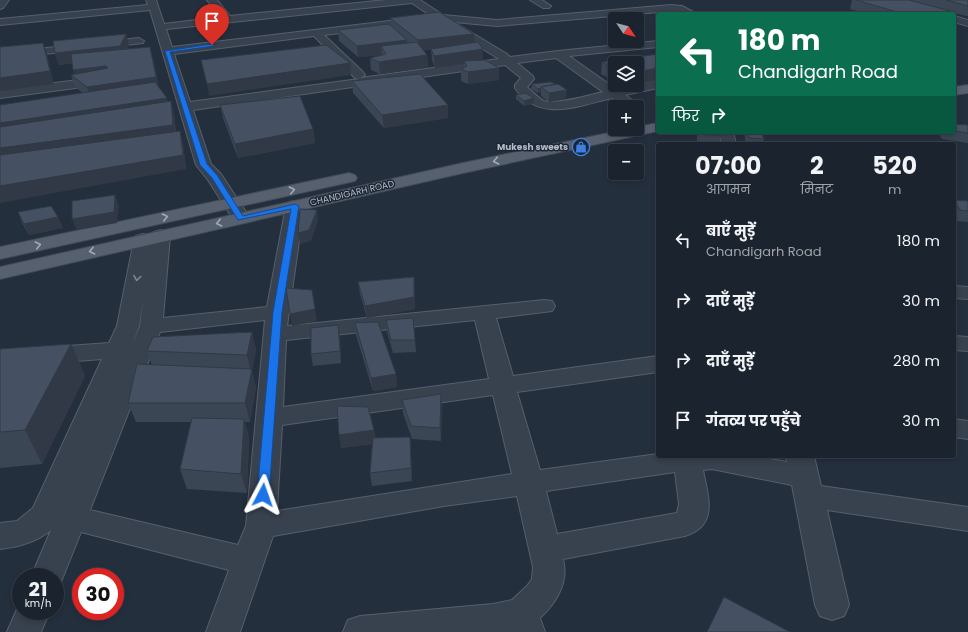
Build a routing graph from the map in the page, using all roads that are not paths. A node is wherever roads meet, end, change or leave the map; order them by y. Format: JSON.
{"nodes":[{"id":1,"x":4,"y":0,"type":"edge"},
{"id":2,"x":212,"y":0,"type":"edge"},
{"id":3,"x":413,"y":0,"type":"edge"},
{"id":4,"x":535,"y":0,"type":"edge"},
{"id":5,"x":362,"y":2,"type":"edge"},
{"id":6,"x":152,"y":3,"type":"edge"},
{"id":7,"x":290,"y":4,"type":"dead end"},
{"id":8,"x":0,"y":6,"type":"edge"},
{"id":9,"x":546,"y":6,"type":"dead end"},
{"id":10,"x":298,"y":12,"type":"junction"},
{"id":11,"x":688,"y":12,"type":"edge"},
{"id":12,"x":440,"y":18,"type":"junction"},
{"id":13,"x":228,"y":20,"type":"junction"},
{"id":14,"x":956,"y":20,"type":"edge"},
{"id":15,"x":0,"y":22,"type":"edge"},
{"id":16,"x":509,"y":22,"type":"junction"},
{"id":17,"x":968,"y":24,"type":"edge"},
{"id":18,"x":160,"y":27,"type":"junction"},
{"id":19,"x":956,"y":27,"type":"edge"},
{"id":20,"x":316,"y":33,"type":"junction"},
{"id":21,"x":526,"y":33,"type":"dead end"},
{"id":22,"x":139,"y":41,"type":"dead end"},
{"id":23,"x":656,"y":44,"type":"edge"},
{"id":24,"x":168,"y":51,"type":"junction"},
{"id":25,"x":558,"y":54,"type":"junction"},
{"id":26,"x":0,"y":56,"type":"edge"},
{"id":27,"x":508,"y":62,"type":"junction"},
{"id":28,"x":968,"y":78,"type":"edge"},
{"id":29,"x":956,"y":80,"type":"edge"},
{"id":30,"x":365,"y":81,"type":"junction"},
{"id":31,"x":94,"y":82,"type":"edge"},
{"id":32,"x":656,"y":84,"type":"edge"},
{"id":33,"x":968,"y":89,"type":"edge"},
{"id":34,"x":956,"y":91,"type":"edge"},
{"id":35,"x":613,"y":93,"type":"junction"},
{"id":36,"x":0,"y":94,"type":"edge"},
{"id":37,"x":622,"y":100,"type":"edge"},
{"id":38,"x":185,"y":107,"type":"junction"},
{"id":39,"x":644,"y":113,"type":"edge"},
{"id":40,"x":656,"y":116,"type":"edge"},
{"id":41,"x":608,"y":125,"type":"edge"},
{"id":42,"x":656,"y":127,"type":"edge"},
{"id":43,"x":231,"y":203,"type":"junction"},
{"id":44,"x":295,"y":206,"type":"junction"},
{"id":45,"x":240,"y":218,"type":"junction"},
{"id":46,"x":152,"y":238,"type":"junction"},
{"id":47,"x":0,"y":253,"type":"edge"},
{"id":48,"x":0,"y":273,"type":"edge"},
{"id":49,"x":956,"y":292,"type":"edge"},
{"id":50,"x":968,"y":293,"type":"edge"},
{"id":51,"x":544,"y":306,"type":"dead end"},
{"id":52,"x":484,"y":312,"type":"junction"},
{"id":53,"x":277,"y":323,"type":"junction"},
{"id":54,"x":151,"y":326,"type":"junction"},
{"id":55,"x":956,"y":343,"type":"edge"},
{"id":56,"x":968,"y":344,"type":"edge"},
{"id":57,"x":118,"y":350,"type":"junction"},
{"id":58,"x":0,"y":359,"type":"edge"},
{"id":59,"x":656,"y":364,"type":"edge"},
{"id":60,"x":503,"y":386,"type":"junction"},
{"id":61,"x":269,"y":418,"type":"junction"},
{"id":62,"x":956,"y":428,"type":"edge"},
{"id":63,"x":968,"y":430,"type":"edge"},
{"id":64,"x":687,"y":460,"type":"junction"},
{"id":65,"x":804,"y":476,"type":"edge"},
{"id":66,"x":529,"y":483,"type":"junction"},
{"id":67,"x":72,"y":518,"type":"junction"},
{"id":68,"x":968,"y":520,"type":"edge"},
{"id":69,"x":261,"y":526,"type":"junction"},
{"id":70,"x":0,"y":536,"type":"edge"},
{"id":71,"x":545,"y":549,"type":"junction"},
{"id":72,"x":248,"y":561,"type":"junction"},
{"id":73,"x":51,"y":568,"type":"edge"},
{"id":74,"x":832,"y":605,"type":"dead end"},
{"id":75,"x":29,"y":620,"type":"edge"},
{"id":76,"x":524,"y":622,"type":"edge"},
{"id":77,"x":24,"y":632,"type":"edge"},
{"id":78,"x":223,"y":632,"type":"edge"},
{"id":79,"x":360,"y":632,"type":"edge"}],
"edges":[{"from":1,"to":8,"type":"street"},
{"from":2,"to":13,"type":"street"},
{"from":3,"to":5,"type":"street"},
{"from":3,"to":12,"type":"street"},
{"from":4,"to":9,"type":"street"},
{"from":5,"to":10,"type":"street"},
{"from":6,"to":15,"type":"street"},
{"from":6,"to":18,"type":"street"},
{"from":7,"to":10,"type":"street"},
{"from":10,"to":13,"type":"street"},
{"from":11,"to":16,"type":"street"},
{"from":12,"to":16,"type":"street"},
{"from":12,"to":20,"type":"street"},
{"from":12,"to":27,"type":"street"},
{"from":13,"to":18,"type":"street"},
{"from":14,"to":17,"type":"street"},
{"from":16,"to":21,"type":"street"},
{"from":17,"to":19,"type":"street"},
{"from":18,"to":24,"type":"street"},
{"from":20,"to":24,"type":"street"},
{"from":20,"to":30,"type":"street"},
{"from":22,"to":26,"type":"street"},
{"from":23,"to":25,"type":"street"},
{"from":24,"to":38,"type":"street"},
{"from":25,"to":27,"type":"street"},
{"from":25,"to":35,"type":"street"},
{"from":27,"to":30,"type":"street"},
{"from":27,"to":35,"type":"street"},
{"from":28,"to":29,"type":"main road"},
{"from":30,"to":38,"type":"street"},
{"from":31,"to":36,"type":"street"},
{"from":32,"to":35,"type":"street"},
{"from":33,"to":34,"type":"main road"},
{"from":35,"to":37,"type":"street"},
{"from":38,"to":43,"type":"street"},
{"from":39,"to":40,"type":"main road"},
{"from":43,"to":41,"type":"main road","name":"CHANDIGARH ROAD","one_way":true},
{"from":42,"to":44,"type":"main road","name":"CHANDIGARH ROAD","one_way":true},
{"from":43,"to":45,"type":"street"},
{"from":47,"to":43,"type":"main road","name":"CHANDIGARH ROAD","one_way":true},
{"from":44,"to":45,"type":"main road","name":"CHANDIGARH ROAD"},
{"from":44,"to":53,"type":"street"},
{"from":45,"to":46,"type":"main road","name":"CHANDIGARH ROAD","one_way":true},
{"from":46,"to":48,"type":"main road","name":"CHANDIGARH ROAD","one_way":true},
{"from":46,"to":54,"type":"street"},
{"from":46,"to":57,"type":"street","one_way":true},
{"from":49,"to":50,"type":"street"},
{"from":51,"to":52,"type":"street"},
{"from":52,"to":53,"type":"street"},
{"from":52,"to":60,"type":"street"},
{"from":53,"to":54,"type":"street"},
{"from":53,"to":61,"type":"street"},
{"from":54,"to":67,"type":"street"},
{"from":55,"to":56,"type":"street"},
{"from":57,"to":58,"type":"street"},
{"from":57,"to":70,"type":"street"},
{"from":59,"to":60,"type":"street"},
{"from":60,"to":61,"type":"street"},
{"from":60,"to":66,"type":"street"},
{"from":61,"to":69,"type":"street"},
{"from":62,"to":63,"type":"street"},
{"from":64,"to":65,"type":"street"},
{"from":64,"to":66,"type":"street"},
{"from":64,"to":71,"type":"street"},
{"from":65,"to":68,"type":"street"},
{"from":65,"to":74,"type":"street"},
{"from":66,"to":69,"type":"street"},
{"from":66,"to":71,"type":"street"},
{"from":67,"to":72,"type":"street"},
{"from":67,"to":73,"type":"street"},
{"from":69,"to":72,"type":"street"},
{"from":71,"to":76,"type":"street"},
{"from":72,"to":78,"type":"street"},
{"from":75,"to":77,"type":"street"},
{"from":76,"to":79,"type":"street"}]}
